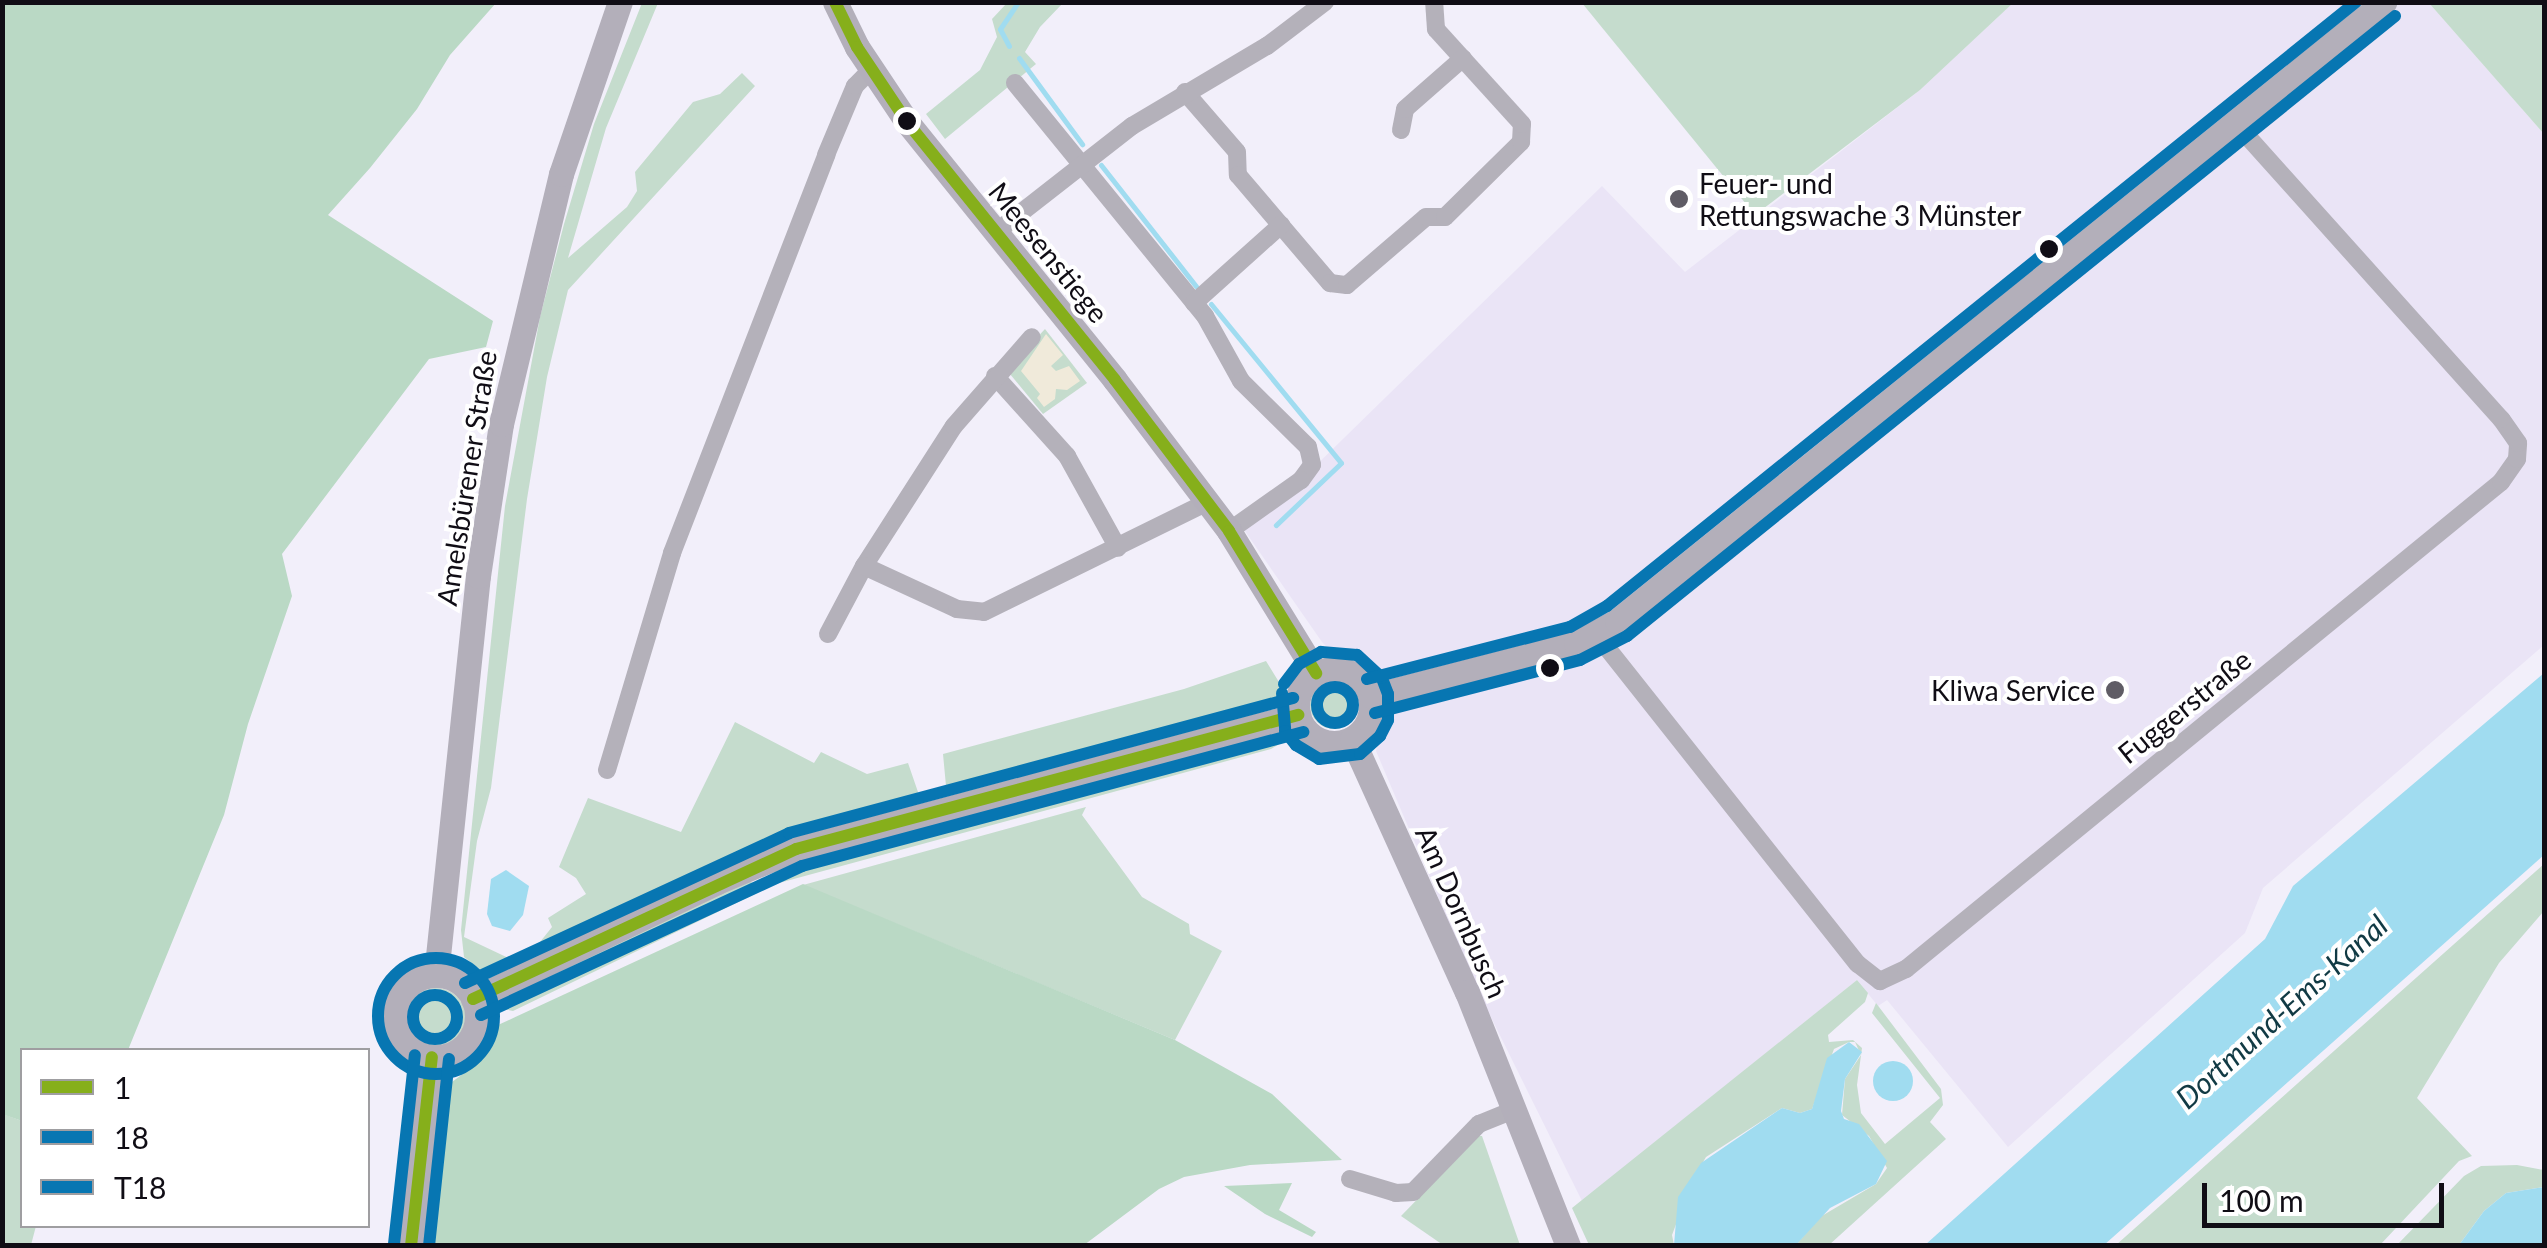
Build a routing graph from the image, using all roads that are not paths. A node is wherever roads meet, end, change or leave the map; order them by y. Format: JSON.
{"nodes":[{"id":1,"x":620,"y":2,"type":"edge"},
{"id":2,"x":835,"y":2,"type":"edge"},
{"id":3,"x":1325,"y":2,"type":"edge"},
{"id":4,"x":1434,"y":2,"type":"edge"},
{"id":5,"x":2384,"y":2,"type":"edge"},
{"id":6,"x":1463,"y":58,"type":"junction"},
{"id":7,"x":871,"y":70,"type":"junction"},
{"id":8,"x":1015,"y":83,"type":"dead end"},
{"id":9,"x":1184,"y":92,"type":"junction"},
{"id":10,"x":2236,"y":123,"type":"junction"},
{"id":11,"x":1401,"y":130,"type":"dead end"},
{"id":12,"x":1079,"y":164,"type":"junction"},
{"id":13,"x":1280,"y":225,"type":"junction"},
{"id":14,"x":995,"y":233,"type":"junction"},
{"id":15,"x":1194,"y":303,"type":"junction"},
{"id":16,"x":1032,"y":338,"type":"dead end"},
{"id":17,"x":995,"y":376,"type":"junction"},
{"id":18,"x":1208,"y":502,"type":"junction"},
{"id":19,"x":1230,"y":531,"type":"junction"},
{"id":20,"x":1118,"y":548,"type":"junction"},
{"id":21,"x":864,"y":566,"type":"junction"},
{"id":22,"x":828,"y":634,"type":"dead end"},
{"id":23,"x":1596,"y":634,"type":"junction"},
{"id":24,"x":1316,"y":673,"type":"junction"},
{"id":25,"x":1371,"y":696,"type":"junction"},
{"id":26,"x":1298,"y":715,"type":"junction"},
{"id":27,"x":1352,"y":739,"type":"junction"},
{"id":28,"x":606,"y":770,"type":"dead end"},
{"id":29,"x":436,"y":975,"type":"junction"},
{"id":30,"x":473,"y":999,"type":"junction"},
{"id":31,"x":432,"y":1056,"type":"junction"},
{"id":32,"x":1512,"y":1111,"type":"junction"},
{"id":33,"x":1350,"y":1179,"type":"dead end"},
{"id":34,"x":411,"y":1246,"type":"edge"},
{"id":35,"x":1568,"y":1246,"type":"edge"}],
"edges":[{"from":1,"to":29,"type":"main road","name":"Amelsbürener Straße"},
{"from":2,"to":7,"type":"main road","name":"Meesenstiege"},
{"from":3,"to":9,"type":"street"},
{"from":4,"to":6,"type":"street"},
{"from":5,"to":10,"type":"main road"},
{"from":6,"to":11,"type":"street"},
{"from":6,"to":13,"type":"street"},
{"from":7,"to":14,"type":"main road","name":"Meesenstiege"},
{"from":7,"to":28,"type":"street"},
{"from":8,"to":12,"type":"street"},
{"from":9,"to":12,"type":"street"},
{"from":9,"to":13,"type":"street"},
{"from":10,"to":23,"type":"main road"},
{"from":10,"to":23,"type":"street","name":"Fuggerstraße"},
{"from":12,"to":14,"type":"street"},
{"from":12,"to":15,"type":"street"},
{"from":13,"to":15,"type":"street"},
{"from":14,"to":18,"type":"main road","name":"Meesenstiege"},
{"from":15,"to":19,"type":"street"},
{"from":16,"to":17,"type":"street"},
{"from":17,"to":20,"type":"street"},
{"from":17,"to":21,"type":"street"},
{"from":18,"to":19,"type":"main road","name":"Meesenstiege"},
{"from":18,"to":20,"type":"street"},
{"from":19,"to":24,"type":"main road","name":"Meesenstiege"},
{"from":20,"to":21,"type":"street"},
{"from":21,"to":22,"type":"street"},
{"from":23,"to":25,"type":"main road"},
{"from":24,"to":25,"type":"main road"},
{"from":24,"to":26,"type":"main road"},
{"from":25,"to":27,"type":"main road"},
{"from":26,"to":27,"type":"main road"},
{"from":26,"to":30,"type":"main road"},
{"from":27,"to":32,"type":"main road","name":"Am Dornbusch"},
{"from":29,"to":30,"type":"main road"},
{"from":29,"to":31,"type":"main road"},
{"from":30,"to":31,"type":"main road"},
{"from":31,"to":34,"type":"main road"},
{"from":32,"to":33,"type":"street"},
{"from":32,"to":35,"type":"main road","name":"Am Dornbusch"}]}
